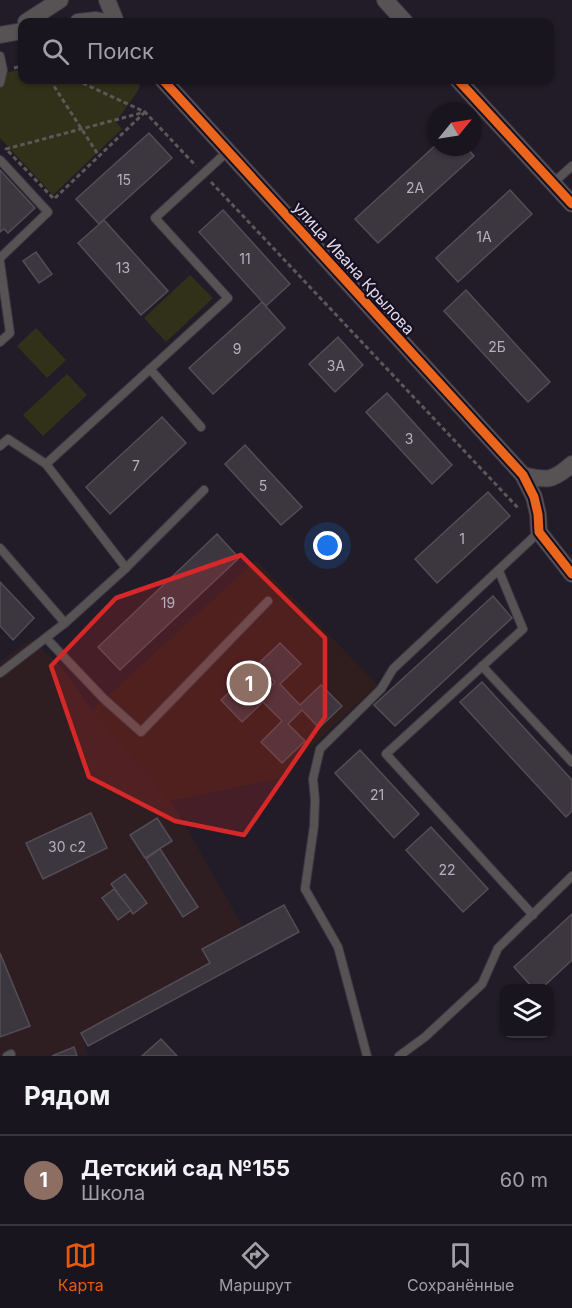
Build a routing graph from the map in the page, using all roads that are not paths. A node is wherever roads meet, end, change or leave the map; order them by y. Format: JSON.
{"nodes":[{"id":1,"x":60,"y":0,"type":"edge"},
{"id":2,"x":107,"y":0,"type":"edge"},
{"id":3,"x":385,"y":0,"type":"edge"},
{"id":4,"x":33,"y":18,"type":"edge"},
{"id":5,"x":114,"y":18,"type":"edge"},
{"id":6,"x":401,"y":18,"type":"edge"},
{"id":7,"x":0,"y":56,"type":"edge"},
{"id":8,"x":0,"y":83,"type":"edge"},
{"id":9,"x":168,"y":84,"type":"edge"},
{"id":10,"x":462,"y":84,"type":"edge"},
{"id":11,"x":227,"y":152,"type":"junction"},
{"id":12,"x":0,"y":160,"type":"edge"},
{"id":13,"x":572,"y":166,"type":"edge"},
{"id":14,"x":553,"y":183,"type":"junction"},
{"id":15,"x":572,"y":204,"type":"edge"},
{"id":16,"x":0,"y":260,"type":"edge"},
{"id":17,"x":0,"y":342,"type":"edge"},
{"id":18,"x":150,"y":369,"type":"junction"},
{"id":19,"x":201,"y":427,"type":"dead end"},
{"id":20,"x":0,"y":446,"type":"edge"},
{"id":21,"x":46,"y":464,"type":"junction"},
{"id":22,"x":572,"y":464,"type":"edge"},
{"id":23,"x":523,"y":475,"type":"junction"},
{"id":24,"x":204,"y":490,"type":"dead end"},
{"id":25,"x":539,"y":532,"type":"junction"},
{"id":26,"x":0,"y":548,"type":"edge"},
{"id":27,"x":126,"y":568,"type":"junction"},
{"id":28,"x":499,"y":571,"type":"junction"},
{"id":29,"x":572,"y":574,"type":"edge"},
{"id":30,"x":268,"y":601,"type":"dead end"},
{"id":31,"x":65,"y":623,"type":"junction"},
{"id":32,"x":46,"y":638,"type":"junction"},
{"id":33,"x":482,"y":666,"type":"junction"},
{"id":34,"x":0,"y":673,"type":"edge"},
{"id":35,"x":572,"y":762,"type":"edge"},
{"id":36,"x":572,"y":876,"type":"edge"},
{"id":37,"x":533,"y":915,"type":"junction"},
{"id":38,"x":368,"y":1056,"type":"edge"},
{"id":39,"x":399,"y":1056,"type":"edge"}],
"edges":[{"from":1,"to":4,"type":"street"},
{"from":2,"to":5,"type":"street"},
{"from":3,"to":6,"type":"street"},
{"from":7,"to":8,"type":"lane"},
{"from":9,"to":11,"type":"street","name":"улица Ивана Крылова"},
{"from":10,"to":14,"type":"street"},
{"from":11,"to":18,"type":"lane"},
{"from":11,"to":23,"type":"street","name":"улица Ивана Крылова"},
{"from":12,"to":16,"type":"lane"},
{"from":13,"to":14,"type":"lane"},
{"from":14,"to":15,"type":"street"},
{"from":16,"to":17,"type":"lane"},
{"from":18,"to":19,"type":"lane"},
{"from":18,"to":21,"type":"lane"},
{"from":20,"to":21,"type":"lane"},
{"from":21,"to":27,"type":"lane"},
{"from":22,"to":23,"type":"street"},
{"from":23,"to":25,"type":"street","name":"улица Ивана Крылова"},
{"from":24,"to":27,"type":"lane"},
{"from":25,"to":28,"type":"lane"},
{"from":25,"to":29,"type":"street"},
{"from":26,"to":31,"type":"lane"},
{"from":27,"to":31,"type":"lane"},
{"from":28,"to":33,"type":"lane"},
{"from":28,"to":38,"type":"lane"},
{"from":30,"to":32,"type":"lane"},
{"from":31,"to":32,"type":"lane"},
{"from":32,"to":34,"type":"lane"},
{"from":33,"to":35,"type":"lane"},
{"from":33,"to":37,"type":"lane"},
{"from":36,"to":37,"type":"lane"},
{"from":37,"to":39,"type":"lane"}]}
